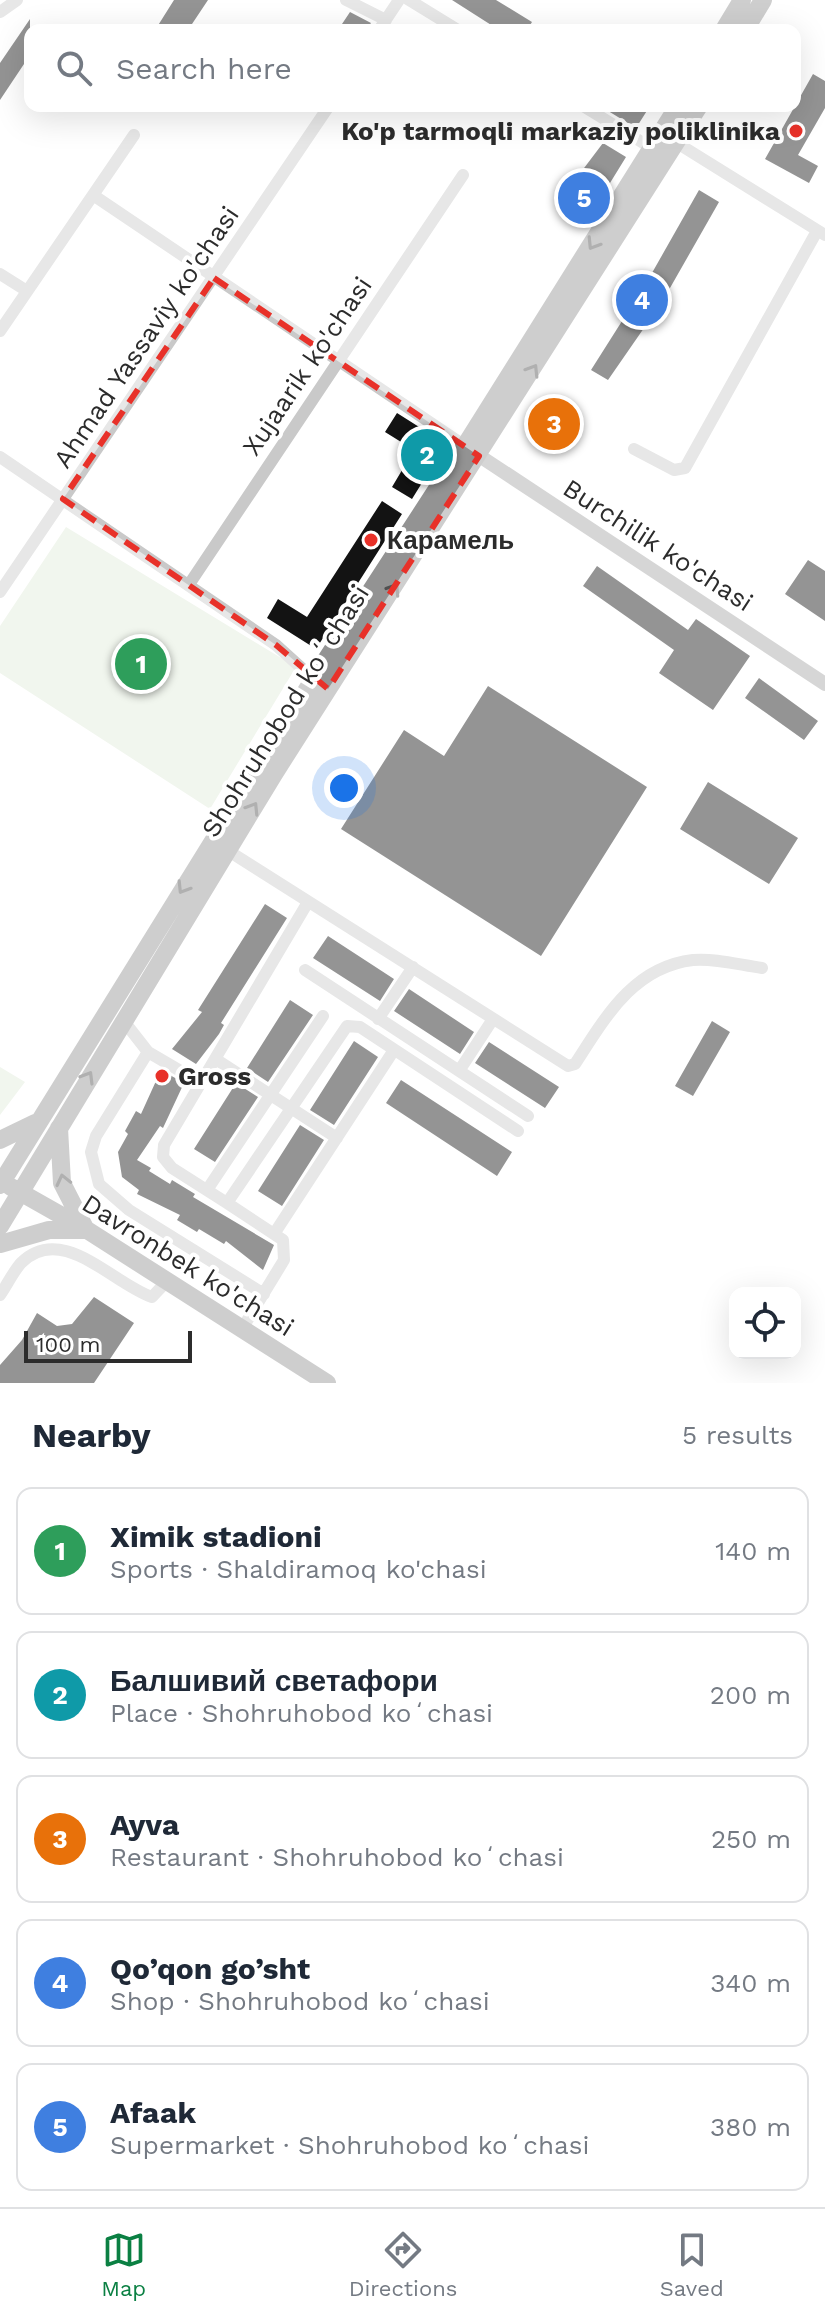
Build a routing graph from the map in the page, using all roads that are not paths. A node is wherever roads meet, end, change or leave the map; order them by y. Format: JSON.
{"nodes":[{"id":1,"x":17,"y":0,"type":"edge"},
{"id":2,"x":346,"y":0,"type":"edge"},
{"id":3,"x":399,"y":0,"type":"edge"},
{"id":4,"x":409,"y":0,"type":"edge"},
{"id":5,"x":749,"y":2,"type":"edge"},
{"id":6,"x":0,"y":12,"type":"edge"},
{"id":7,"x":381,"y":24,"type":"edge"},
{"id":8,"x":383,"y":24,"type":"edge"},
{"id":9,"x":448,"y":24,"type":"edge"},
{"id":10,"x":729,"y":24,"type":"edge"},
{"id":11,"x":746,"y":24,"type":"edge"},
{"id":12,"x":325,"y":112,"type":"edge"},
{"id":13,"x":593,"y":112,"type":"edge"},
{"id":14,"x":675,"y":112,"type":"edge"},
{"id":15,"x":695,"y":112,"type":"edge"},
{"id":16,"x":134,"y":135,"type":"dead end"},
{"id":17,"x":677,"y":143,"type":"junction"},
{"id":18,"x":653,"y":149,"type":"junction"},
{"id":19,"x":463,"y":175,"type":"dead end"},
{"id":20,"x":93,"y":195,"type":"junction"},
{"id":21,"x":821,"y":233,"type":"edge"},
{"id":22,"x":0,"y":274,"type":"edge"},
{"id":23,"x":214,"y":278,"type":"junction"},
{"id":24,"x":27,"y":291,"type":"junction"},
{"id":25,"x":0,"y":331,"type":"edge"},
{"id":26,"x":336,"y":360,"type":"junction"},
{"id":27,"x":634,"y":449,"type":"dead end"},
{"id":28,"x":472,"y":451,"type":"junction"},
{"id":29,"x":0,"y":457,"type":"edge"},
{"id":30,"x":63,"y":499,"type":"junction"},
{"id":31,"x":190,"y":583,"type":"junction"},
{"id":32,"x":0,"y":592,"type":"edge"},
{"id":33,"x":320,"y":684,"type":"junction"},
{"id":34,"x":825,"y":684,"type":"edge"},
{"id":35,"x":227,"y":850,"type":"junction"},
{"id":36,"x":308,"y":902,"type":"junction"},
{"id":37,"x":413,"y":967,"type":"junction"},
{"id":38,"x":762,"y":968,"type":"dead end"},
{"id":39,"x":305,"y":970,"type":"dead end"},
{"id":40,"x":323,"y":1016,"type":"dead end"},
{"id":41,"x":378,"y":1019,"type":"junction"},
{"id":42,"x":493,"y":1019,"type":"junction"},
{"id":43,"x":123,"y":1020,"type":"junction"},
{"id":44,"x":394,"y":1050,"type":"junction"},
{"id":45,"x":148,"y":1052,"type":"junction"},
{"id":46,"x":217,"y":1060,"type":"junction"},
{"id":47,"x":459,"y":1071,"type":"junction"},
{"id":48,"x":201,"y":1083,"type":"junction"},
{"id":49,"x":270,"y":1095,"type":"junction"},
{"id":50,"x":292,"y":1109,"type":"junction"},
{"id":51,"x":528,"y":1116,"type":"dead end"},
{"id":52,"x":37,"y":1121,"type":"junction"},
{"id":53,"x":59,"y":1125,"type":"junction"},
{"id":54,"x":518,"y":1131,"type":"dead end"},
{"id":55,"x":337,"y":1138,"type":"junction"},
{"id":56,"x":0,"y":1140,"type":"edge"},
{"id":57,"x":0,"y":1182,"type":"edge"},
{"id":58,"x":207,"y":1190,"type":"junction"},
{"id":59,"x":20,"y":1193,"type":"junction"},
{"id":60,"x":227,"y":1203,"type":"junction"},
{"id":61,"x":0,"y":1226,"type":"edge"},
{"id":62,"x":87,"y":1230,"type":"junction"},
{"id":63,"x":274,"y":1234,"type":"junction"},
{"id":64,"x":0,"y":1244,"type":"edge"},
{"id":65,"x":167,"y":1281,"type":"junction"},
{"id":66,"x":264,"y":1294,"type":"junction"},
{"id":67,"x":0,"y":1295,"type":"edge"},
{"id":68,"x":242,"y":1329,"type":"junction"},
{"id":69,"x":327,"y":1383,"type":"edge"}],
"edges":[{"from":1,"to":6,"type":"street"},
{"from":2,"to":7,"type":"street"},
{"from":3,"to":8,"type":"street"},
{"from":4,"to":9,"type":"street"},
{"from":5,"to":10,"type":"highway"},
{"from":5,"to":11,"type":"highway"},
{"from":12,"to":23,"type":"street","name":"Ahmad Yassaviy ko'chasi"},
{"from":13,"to":18,"type":"street"},
{"from":14,"to":18,"type":"highway","name":"Shohruhobod koʻchasi"},
{"from":15,"to":17,"type":"highway","name":"Shohruhobod koʻchasi"},
{"from":16,"to":20,"type":"street"},
{"from":17,"to":21,"type":"street"},
{"from":28,"to":17,"type":"highway","name":"Shohruhobod koʻchasi","one_way":true},
{"from":18,"to":28,"type":"highway","name":"Shohruhobod koʻchasi","one_way":true},
{"from":19,"to":26,"type":"street","name":"Xujaarik ko'chasi"},
{"from":20,"to":23,"type":"street"},
{"from":20,"to":24,"type":"street"},
{"from":21,"to":27,"type":"street"},
{"from":22,"to":24,"type":"street"},
{"from":23,"to":26,"type":"street"},
{"from":23,"to":30,"type":"street","name":"Ahmad Yassaviy ko'chasi"},
{"from":24,"to":25,"type":"street"},
{"from":26,"to":28,"type":"street"},
{"from":26,"to":31,"type":"street","name":"Xujaarik ko'chasi"},
{"from":28,"to":33,"type":"highway","name":"Shohruhobod koʻchasi"},
{"from":28,"to":34,"type":"main road","name":"Burchilik ko'chasi"},
{"from":29,"to":30,"type":"street"},
{"from":30,"to":31,"type":"street"},
{"from":30,"to":32,"type":"street","name":"Ahmad Yassaviy ko'chasi"},
{"from":31,"to":33,"type":"street"},
{"from":35,"to":33,"type":"highway","name":"Shohruhobod koʻchasi","one_way":true},
{"from":33,"to":52,"type":"highway","name":"Shohruhobod koʻchasi","one_way":true},
{"from":35,"to":36,"type":"street"},
{"from":35,"to":43,"type":"highway","name":"Shohruhobod koʻchasi"},
{"from":36,"to":37,"type":"street"},
{"from":36,"to":46,"type":"street"},
{"from":37,"to":41,"type":"street"},
{"from":37,"to":42,"type":"street"},
{"from":38,"to":42,"type":"street"},
{"from":39,"to":41,"type":"street"},
{"from":40,"to":49,"type":"street"},
{"from":41,"to":47,"type":"street"},
{"from":42,"to":47,"type":"street"},
{"from":43,"to":45,"type":"street"},
{"from":53,"to":43,"type":"highway","name":"Shohruhobod koʻchasi","one_way":true},
{"from":44,"to":50,"type":"street"},
{"from":44,"to":54,"type":"street"},
{"from":44,"to":55,"type":"street"},
{"from":45,"to":48,"type":"street"},
{"from":45,"to":66,"type":"street"},
{"from":46,"to":48,"type":"street"},
{"from":46,"to":49,"type":"street"},
{"from":47,"to":51,"type":"street"},
{"from":48,"to":58,"type":"street"},
{"from":49,"to":50,"type":"street"},
{"from":49,"to":58,"type":"street"},
{"from":50,"to":55,"type":"street"},
{"from":50,"to":60,"type":"street"},
{"from":52,"to":56,"type":"highway"},
{"from":52,"to":57,"type":"highway","name":"Shohruhobod koʻchasi"},
{"from":53,"to":59,"type":"highway","name":"Shohruhobod koʻchasi"},
{"from":62,"to":53,"type":"highway","one_way":true},
{"from":55,"to":63,"type":"street"},
{"from":57,"to":59,"type":"highway","name":"Davronbek ko'chasi"},
{"from":58,"to":60,"type":"street"},
{"from":59,"to":61,"type":"highway","name":"Shohruhobod koʻchasi"},
{"from":59,"to":62,"type":"highway","name":"Davronbek ko'chasi"},
{"from":60,"to":63,"type":"street"},
{"from":62,"to":64,"type":"highway"},
{"from":62,"to":65,"type":"highway","name":"Davronbek ko'chasi"},
{"from":63,"to":66,"type":"street"},
{"from":65,"to":67,"type":"street"},
{"from":65,"to":68,"type":"highway","name":"Davronbek ko'chasi"},
{"from":66,"to":68,"type":"street"},
{"from":68,"to":69,"type":"highway","name":"Davronbek ko'chasi"}]}
